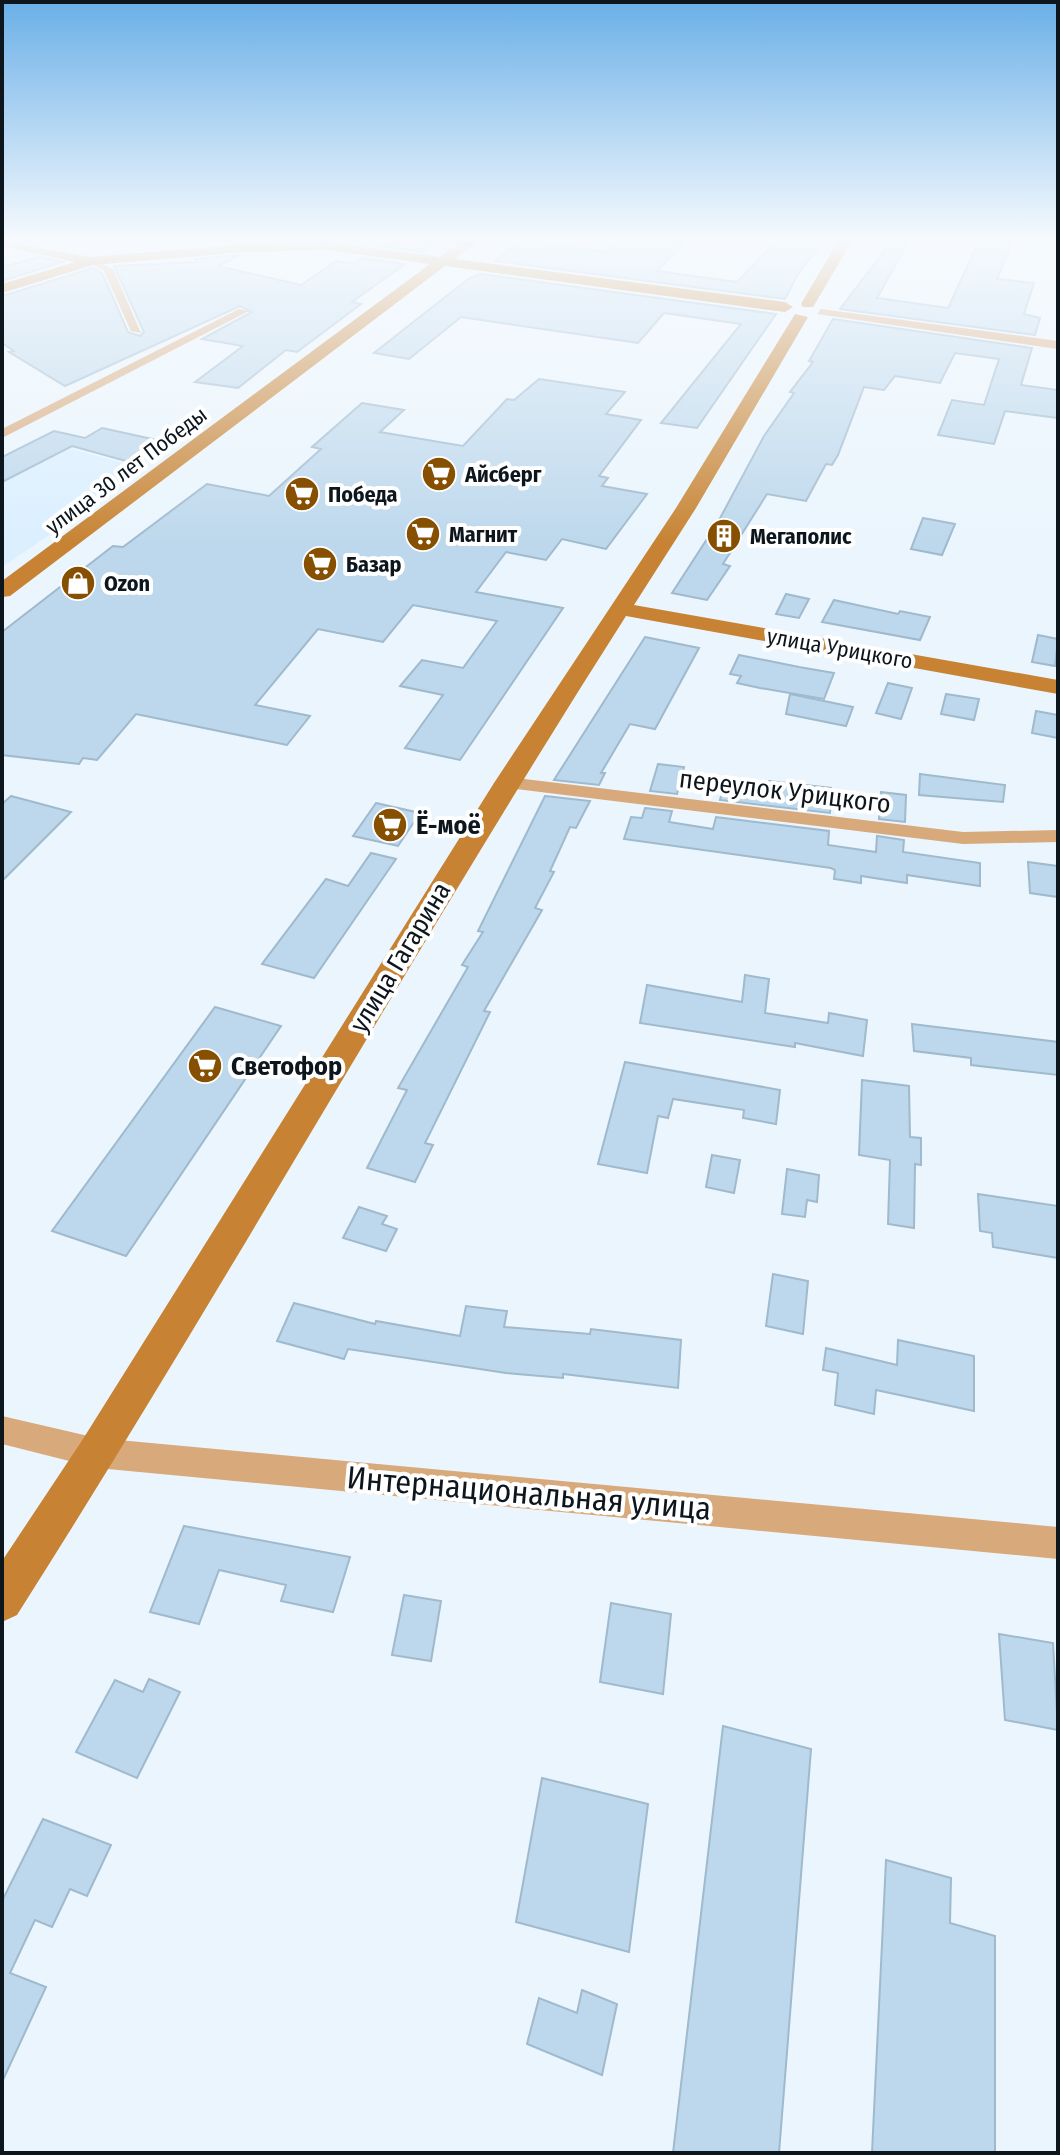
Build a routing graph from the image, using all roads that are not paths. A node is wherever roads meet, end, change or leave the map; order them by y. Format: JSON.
{"nodes":[{"id":1,"x":183,"y":342,"type":"edge"},
{"id":2,"x":337,"y":342,"type":"edge"},
{"id":3,"x":785,"y":342,"type":"edge"},
{"id":4,"x":1033,"y":342,"type":"edge"},
{"id":5,"x":1058,"y":345,"type":"edge"},
{"id":6,"x":2,"y":434,"type":"edge"},
{"id":7,"x":2,"y":591,"type":"edge"},
{"id":8,"x":621,"y":609,"type":"junction"},
{"id":9,"x":1058,"y":687,"type":"edge"},
{"id":10,"x":507,"y":783,"type":"junction"},
{"id":11,"x":1058,"y":836,"type":"edge"},
{"id":12,"x":2,"y":1430,"type":"edge"},
{"id":13,"x":97,"y":1453,"type":"junction"},
{"id":14,"x":1058,"y":1543,"type":"edge"},
{"id":15,"x":2,"y":1600,"type":"edge"}],
"edges":[{"from":1,"to":6,"type":"street"},
{"from":2,"to":7,"type":"street","name":"улица 30 лет Победы"},
{"from":3,"to":8,"type":"street","name":"улица Гагарина"},
{"from":4,"to":5,"type":"street"},
{"from":8,"to":9,"type":"street","name":"улица Урицкого"},
{"from":8,"to":10,"type":"street","name":"улица Гагарина"},
{"from":10,"to":11,"type":"street","name":"переулок Урицкого"},
{"from":10,"to":13,"type":"street","name":"улица Гагарина"},
{"from":12,"to":13,"type":"street","name":"Интернациональная улица"},
{"from":13,"to":14,"type":"street","name":"Интернациональная улица"},
{"from":13,"to":15,"type":"street","name":"улица Гагарина"}]}
